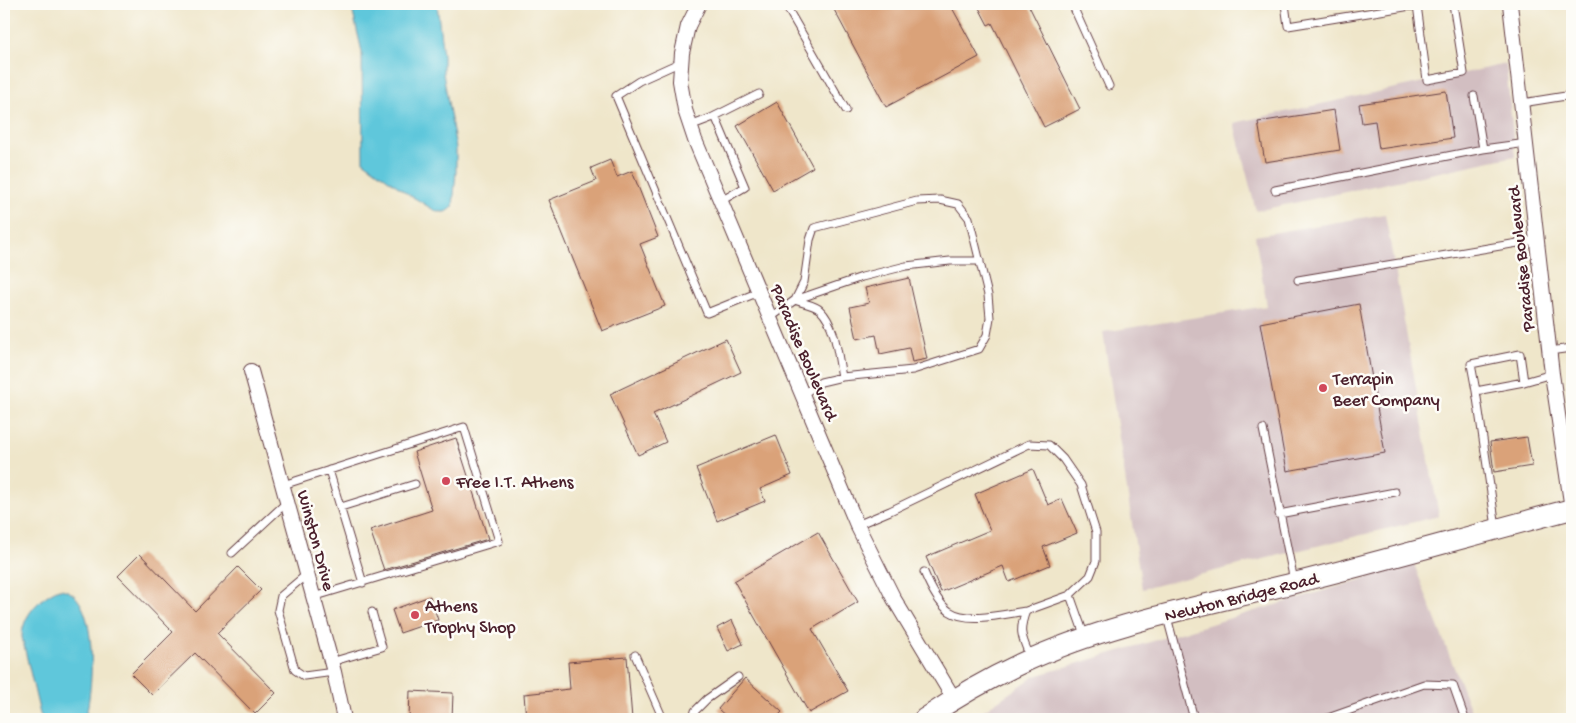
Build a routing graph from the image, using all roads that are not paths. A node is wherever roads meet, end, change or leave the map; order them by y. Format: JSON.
{"nodes":[{"id":1,"x":699,"y":4,"type":"edge"},
{"id":2,"x":785,"y":4,"type":"edge"},
{"id":3,"x":1072,"y":4,"type":"edge"},
{"id":4,"x":1285,"y":4,"type":"edge"},
{"id":5,"x":1426,"y":4,"type":"edge"},
{"id":6,"x":1453,"y":4,"type":"edge"},
{"id":7,"x":1510,"y":4,"type":"edge"},
{"id":8,"x":1417,"y":5,"type":"edge"},
{"id":9,"x":681,"y":62,"type":"junction"},
{"id":10,"x":1109,"y":86,"type":"dead end"},
{"id":11,"x":760,"y":94,"type":"dead end"},
{"id":12,"x":1572,"y":95,"type":"edge"},
{"id":13,"x":1474,"y":96,"type":"dead end"},
{"id":14,"x":1522,"y":103,"type":"junction"},
{"id":15,"x":846,"y":110,"type":"dead end"},
{"id":16,"x":715,"y":116,"type":"junction"},
{"id":17,"x":690,"y":126,"type":"junction"},
{"id":18,"x":1527,"y":143,"type":"junction"},
{"id":19,"x":1483,"y":149,"type":"junction"},
{"id":20,"x":1276,"y":190,"type":"dead end"},
{"id":21,"x":721,"y":201,"type":"junction"},
{"id":22,"x":1536,"y":240,"type":"junction"},
{"id":23,"x":980,"y":261,"type":"junction"},
{"id":24,"x":1298,"y":280,"type":"dead end"},
{"id":25,"x":759,"y":292,"type":"junction"},
{"id":26,"x":795,"y":300,"type":"junction"},
{"id":27,"x":770,"y":318,"type":"junction"},
{"id":28,"x":1572,"y":348,"type":"edge"},
{"id":29,"x":1549,"y":350,"type":"junction"},
{"id":30,"x":251,"y":371,"type":"dead end"},
{"id":31,"x":1552,"y":374,"type":"junction"},
{"id":32,"x":842,"y":377,"type":"junction"},
{"id":33,"x":1524,"y":382,"type":"junction"},
{"id":34,"x":1476,"y":391,"type":"junction"},
{"id":35,"x":803,"y":394,"type":"junction"},
{"id":36,"x":1263,"y":429,"type":"dead end"},
{"id":37,"x":329,"y":470,"type":"junction"},
{"id":38,"x":414,"y":484,"type":"dead end"},
{"id":39,"x":283,"y":485,"type":"junction"},
{"id":40,"x":1395,"y":492,"type":"dead end"},
{"id":41,"x":287,"y":502,"type":"junction"},
{"id":42,"x":341,"y":507,"type":"junction"},
{"id":43,"x":1572,"y":509,"type":"edge"},
{"id":44,"x":1279,"y":514,"type":"junction"},
{"id":45,"x":857,"y":525,"type":"junction"},
{"id":46,"x":1496,"y":528,"type":"junction"},
{"id":47,"x":232,"y":553,"type":"dead end"},
{"id":48,"x":924,"y":572,"type":"dead end"},
{"id":49,"x":307,"y":574,"type":"junction"},
{"id":50,"x":363,"y":583,"type":"junction"},
{"id":51,"x":1294,"y":583,"type":"junction"},
{"id":52,"x":1070,"y":595,"type":"junction"},
{"id":53,"x":313,"y":597,"type":"junction"},
{"id":54,"x":1026,"y":611,"type":"junction"},
{"id":55,"x":372,"y":612,"type":"dead end"},
{"id":56,"x":1167,"y":614,"type":"junction"},
{"id":57,"x":1085,"y":638,"type":"junction"},
{"id":58,"x":635,"y":655,"type":"dead end"},
{"id":59,"x":1031,"y":659,"type":"junction"},
{"id":60,"x":332,"y":667,"type":"junction"},
{"id":61,"x":738,"y":677,"type":"dead end"},
{"id":62,"x":954,"y":699,"type":"junction"},
{"id":63,"x":344,"y":719,"type":"edge"},
{"id":64,"x":663,"y":719,"type":"edge"},
{"id":65,"x":694,"y":719,"type":"edge"},
{"id":66,"x":924,"y":719,"type":"edge"},
{"id":67,"x":1194,"y":719,"type":"edge"},
{"id":68,"x":1325,"y":719,"type":"edge"},
{"id":69,"x":1465,"y":719,"type":"edge"}],
"edges":[{"from":1,"to":9,"type":"street","name":"Paradise Boulevard"},
{"from":2,"to":15,"type":"lane"},
{"from":3,"to":10,"type":"lane"},
{"from":4,"to":8,"type":"lane"},
{"from":5,"to":8,"type":"lane"},
{"from":6,"to":8,"type":"lane"},
{"from":7,"to":14,"type":"street","name":"Paradise Boulevard"},
{"from":9,"to":17,"type":"street","name":"Paradise Boulevard"},
{"from":9,"to":25,"type":"lane"},
{"from":11,"to":16,"type":"lane"},
{"from":12,"to":14,"type":"lane"},
{"from":13,"to":19,"type":"lane"},
{"from":14,"to":18,"type":"street","name":"Paradise Boulevard"},
{"from":16,"to":17,"type":"lane"},
{"from":16,"to":21,"type":"lane"},
{"from":17,"to":21,"type":"street","name":"Paradise Boulevard"},
{"from":18,"to":19,"type":"lane"},
{"from":18,"to":22,"type":"street","name":"Paradise Boulevard"},
{"from":19,"to":20,"type":"lane"},
{"from":21,"to":25,"type":"street","name":"Paradise Boulevard"},
{"from":22,"to":24,"type":"lane"},
{"from":22,"to":29,"type":"street","name":"Paradise Boulevard"},
{"from":23,"to":26,"type":"lane"},
{"from":23,"to":26,"type":"lane"},
{"from":23,"to":32,"type":"lane"},
{"from":25,"to":27,"type":"street","name":"Paradise Boulevard"},
{"from":26,"to":27,"type":"lane"},
{"from":26,"to":32,"type":"lane"},
{"from":27,"to":35,"type":"street","name":"Paradise Boulevard"},
{"from":28,"to":29,"type":"lane"},
{"from":29,"to":31,"type":"street","name":"Paradise Boulevard"},
{"from":30,"to":39,"type":"street","name":"Winston Drive"},
{"from":31,"to":33,"type":"lane"},
{"from":31,"to":43,"type":"street","name":"Paradise Boulevard"},
{"from":32,"to":35,"type":"lane"},
{"from":33,"to":34,"type":"lane"},
{"from":33,"to":34,"type":"lane"},
{"from":34,"to":46,"type":"lane"},
{"from":35,"to":45,"type":"street","name":"Paradise Boulevard"},
{"from":36,"to":44,"type":"lane"},
{"from":37,"to":39,"type":"lane"},
{"from":37,"to":42,"type":"lane"},
{"from":37,"to":50,"type":"lane"},
{"from":38,"to":42,"type":"lane"},
{"from":39,"to":41,"type":"street","name":"Winston Drive"},
{"from":40,"to":44,"type":"lane"},
{"from":41,"to":47,"type":"lane"},
{"from":41,"to":49,"type":"street","name":"Winston Drive"},
{"from":42,"to":50,"type":"lane"},
{"from":43,"to":46,"type":"main road","name":"Newton Bridge Road"},
{"from":44,"to":51,"type":"lane"},
{"from":45,"to":52,"type":"lane"},
{"from":45,"to":62,"type":"street","name":"Paradise Boulevard"},
{"from":46,"to":51,"type":"main road","name":"Newton Bridge Road"},
{"from":48,"to":54,"type":"lane"},
{"from":49,"to":53,"type":"street","name":"Winston Drive"},
{"from":49,"to":60,"type":"lane"},
{"from":50,"to":53,"type":"lane"},
{"from":51,"to":56,"type":"main road","name":"Newton Bridge Road"},
{"from":52,"to":54,"type":"lane"},
{"from":52,"to":57,"type":"lane"},
{"from":53,"to":60,"type":"street","name":"Winston Drive"},
{"from":54,"to":59,"type":"lane"},
{"from":55,"to":60,"type":"lane"},
{"from":56,"to":57,"type":"main road","name":"Newton Bridge Road"},
{"from":56,"to":67,"type":"lane"},
{"from":57,"to":59,"type":"main road","name":"Newton Bridge Road"},
{"from":58,"to":64,"type":"lane"},
{"from":59,"to":62,"type":"main road","name":"Newton Bridge Road"},
{"from":60,"to":63,"type":"street","name":"Winston Drive"},
{"from":61,"to":65,"type":"lane"},
{"from":62,"to":66,"type":"main road","name":"Newton Bridge Road"},
{"from":68,"to":69,"type":"lane"}]}
